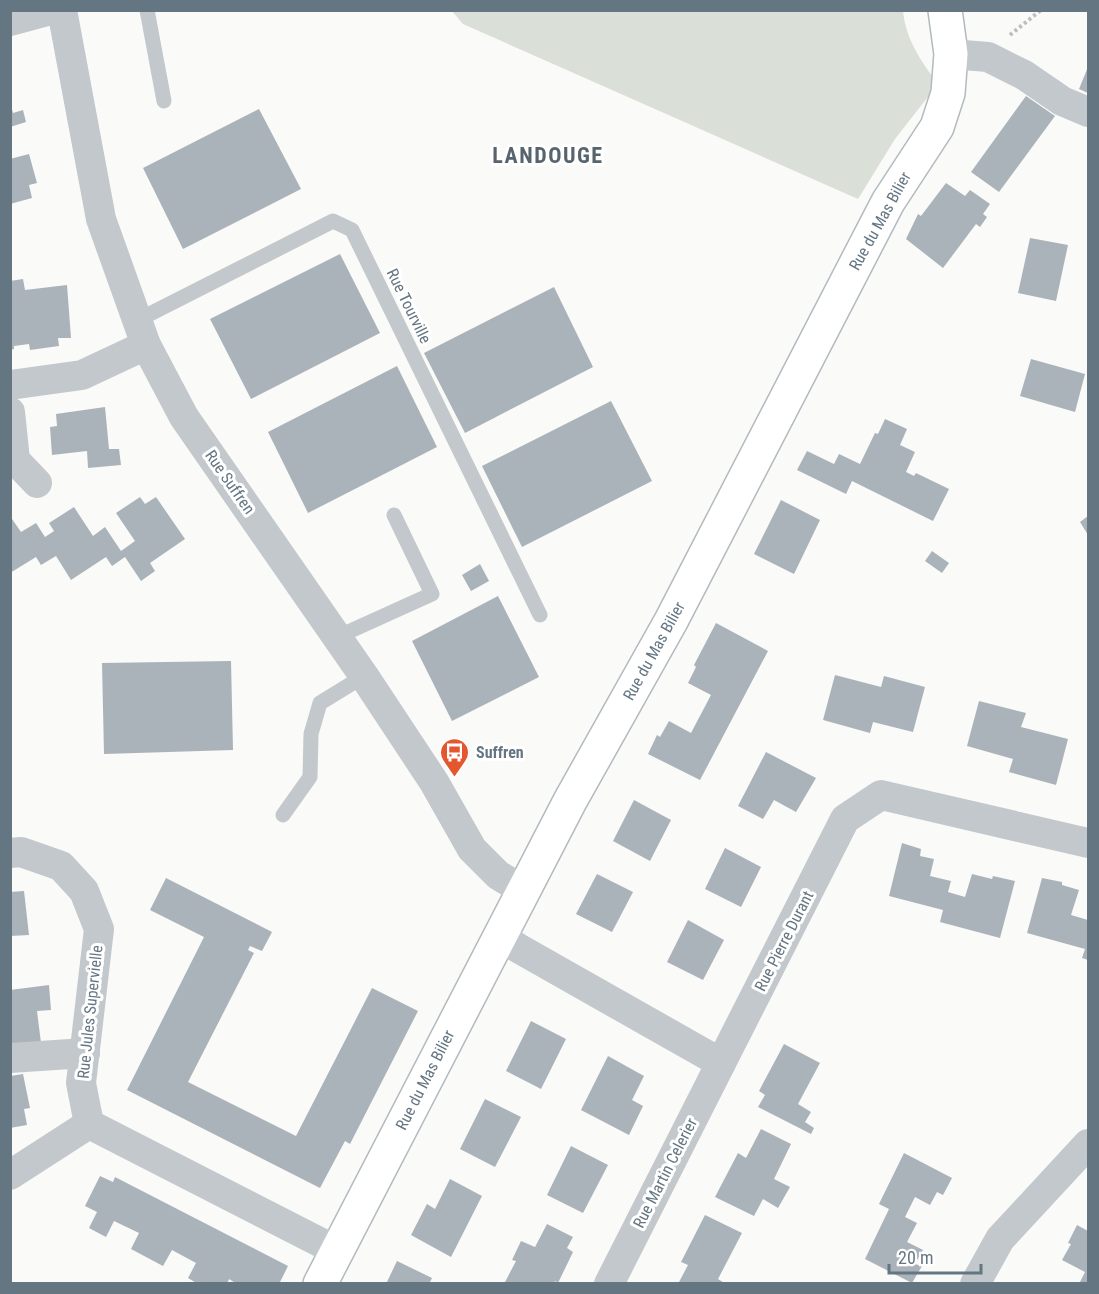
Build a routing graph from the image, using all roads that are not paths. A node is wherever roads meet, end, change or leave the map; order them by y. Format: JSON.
{"nodes":[{"id":1,"x":51,"y":10,"type":"edge"},
{"id":2,"x":62,"y":10,"type":"edge"},
{"id":3,"x":147,"y":10,"type":"edge"},
{"id":4,"x":945,"y":10,"type":"edge"},
{"id":5,"x":10,"y":21,"type":"edge"},
{"id":6,"x":951,"y":54,"type":"junction"},
{"id":7,"x":164,"y":101,"type":"dead end"},
{"id":8,"x":1089,"y":112,"type":"edge"},
{"id":9,"x":141,"y":333,"type":"junction"},
{"id":10,"x":10,"y":385,"type":"edge"},
{"id":11,"x":10,"y":412,"type":"edge"},
{"id":12,"x":37,"y":483,"type":"dead end"},
{"id":13,"x":394,"y":515,"type":"dead end"},
{"id":14,"x":540,"y":615,"type":"dead end"},
{"id":15,"x":338,"y":637,"type":"junction"},
{"id":16,"x":364,"y":676,"type":"junction"},
{"id":17,"x":284,"y":815,"type":"dead end"},
{"id":18,"x":1089,"y":843,"type":"edge"},
{"id":19,"x":10,"y":853,"type":"edge"},
{"id":20,"x":524,"y":891,"type":"junction"},
{"id":21,"x":500,"y":936,"type":"junction"},
{"id":22,"x":85,"y":1053,"type":"junction"},
{"id":23,"x":10,"y":1059,"type":"edge"},
{"id":24,"x":721,"y":1063,"type":"junction"},
{"id":25,"x":90,"y":1124,"type":"junction"},
{"id":26,"x":1089,"y":1144,"type":"edge"},
{"id":27,"x":10,"y":1175,"type":"edge"},
{"id":28,"x":337,"y":1251,"type":"junction"},
{"id":29,"x":320,"y":1284,"type":"edge"},
{"id":30,"x":609,"y":1284,"type":"edge"},
{"id":31,"x":975,"y":1284,"type":"edge"}],
"edges":[{"from":1,"to":5,"type":"street"},
{"from":2,"to":9,"type":"street","name":"Rue Suffren"},
{"from":3,"to":7,"type":"lane"},
{"from":4,"to":6,"type":"street","name":"Rue du Mas Bilier"},
{"from":6,"to":8,"type":"street"},
{"from":6,"to":20,"type":"street","name":"Rue du Mas Bilier"},
{"from":9,"to":10,"type":"street"},
{"from":9,"to":14,"type":"lane","name":"Rue Tourville"},
{"from":9,"to":15,"type":"street","name":"Rue Suffren"},
{"from":11,"to":12,"type":"street"},
{"from":13,"to":15,"type":"lane"},
{"from":15,"to":16,"type":"street","name":"Rue Suffren"},
{"from":16,"to":17,"type":"lane"},
{"from":16,"to":20,"type":"street","name":"Rue Suffren"},
{"from":18,"to":24,"type":"street","name":"Rue Pierre Durant"},
{"from":19,"to":22,"type":"street","name":"Rue Jules Supervielle"},
{"from":20,"to":21,"type":"street","name":"Rue du Mas Bilier"},
{"from":21,"to":24,"type":"street"},
{"from":21,"to":28,"type":"street","name":"Rue du Mas Bilier"},
{"from":22,"to":23,"type":"street"},
{"from":22,"to":25,"type":"street","name":"Rue Jules Supervielle"},
{"from":24,"to":30,"type":"street","name":"Rue Martin Celerier"},
{"from":25,"to":27,"type":"street"},
{"from":25,"to":28,"type":"street"},
{"from":26,"to":31,"type":"street"},
{"from":28,"to":29,"type":"street","name":"Rue du Mas Bilier"}]}
